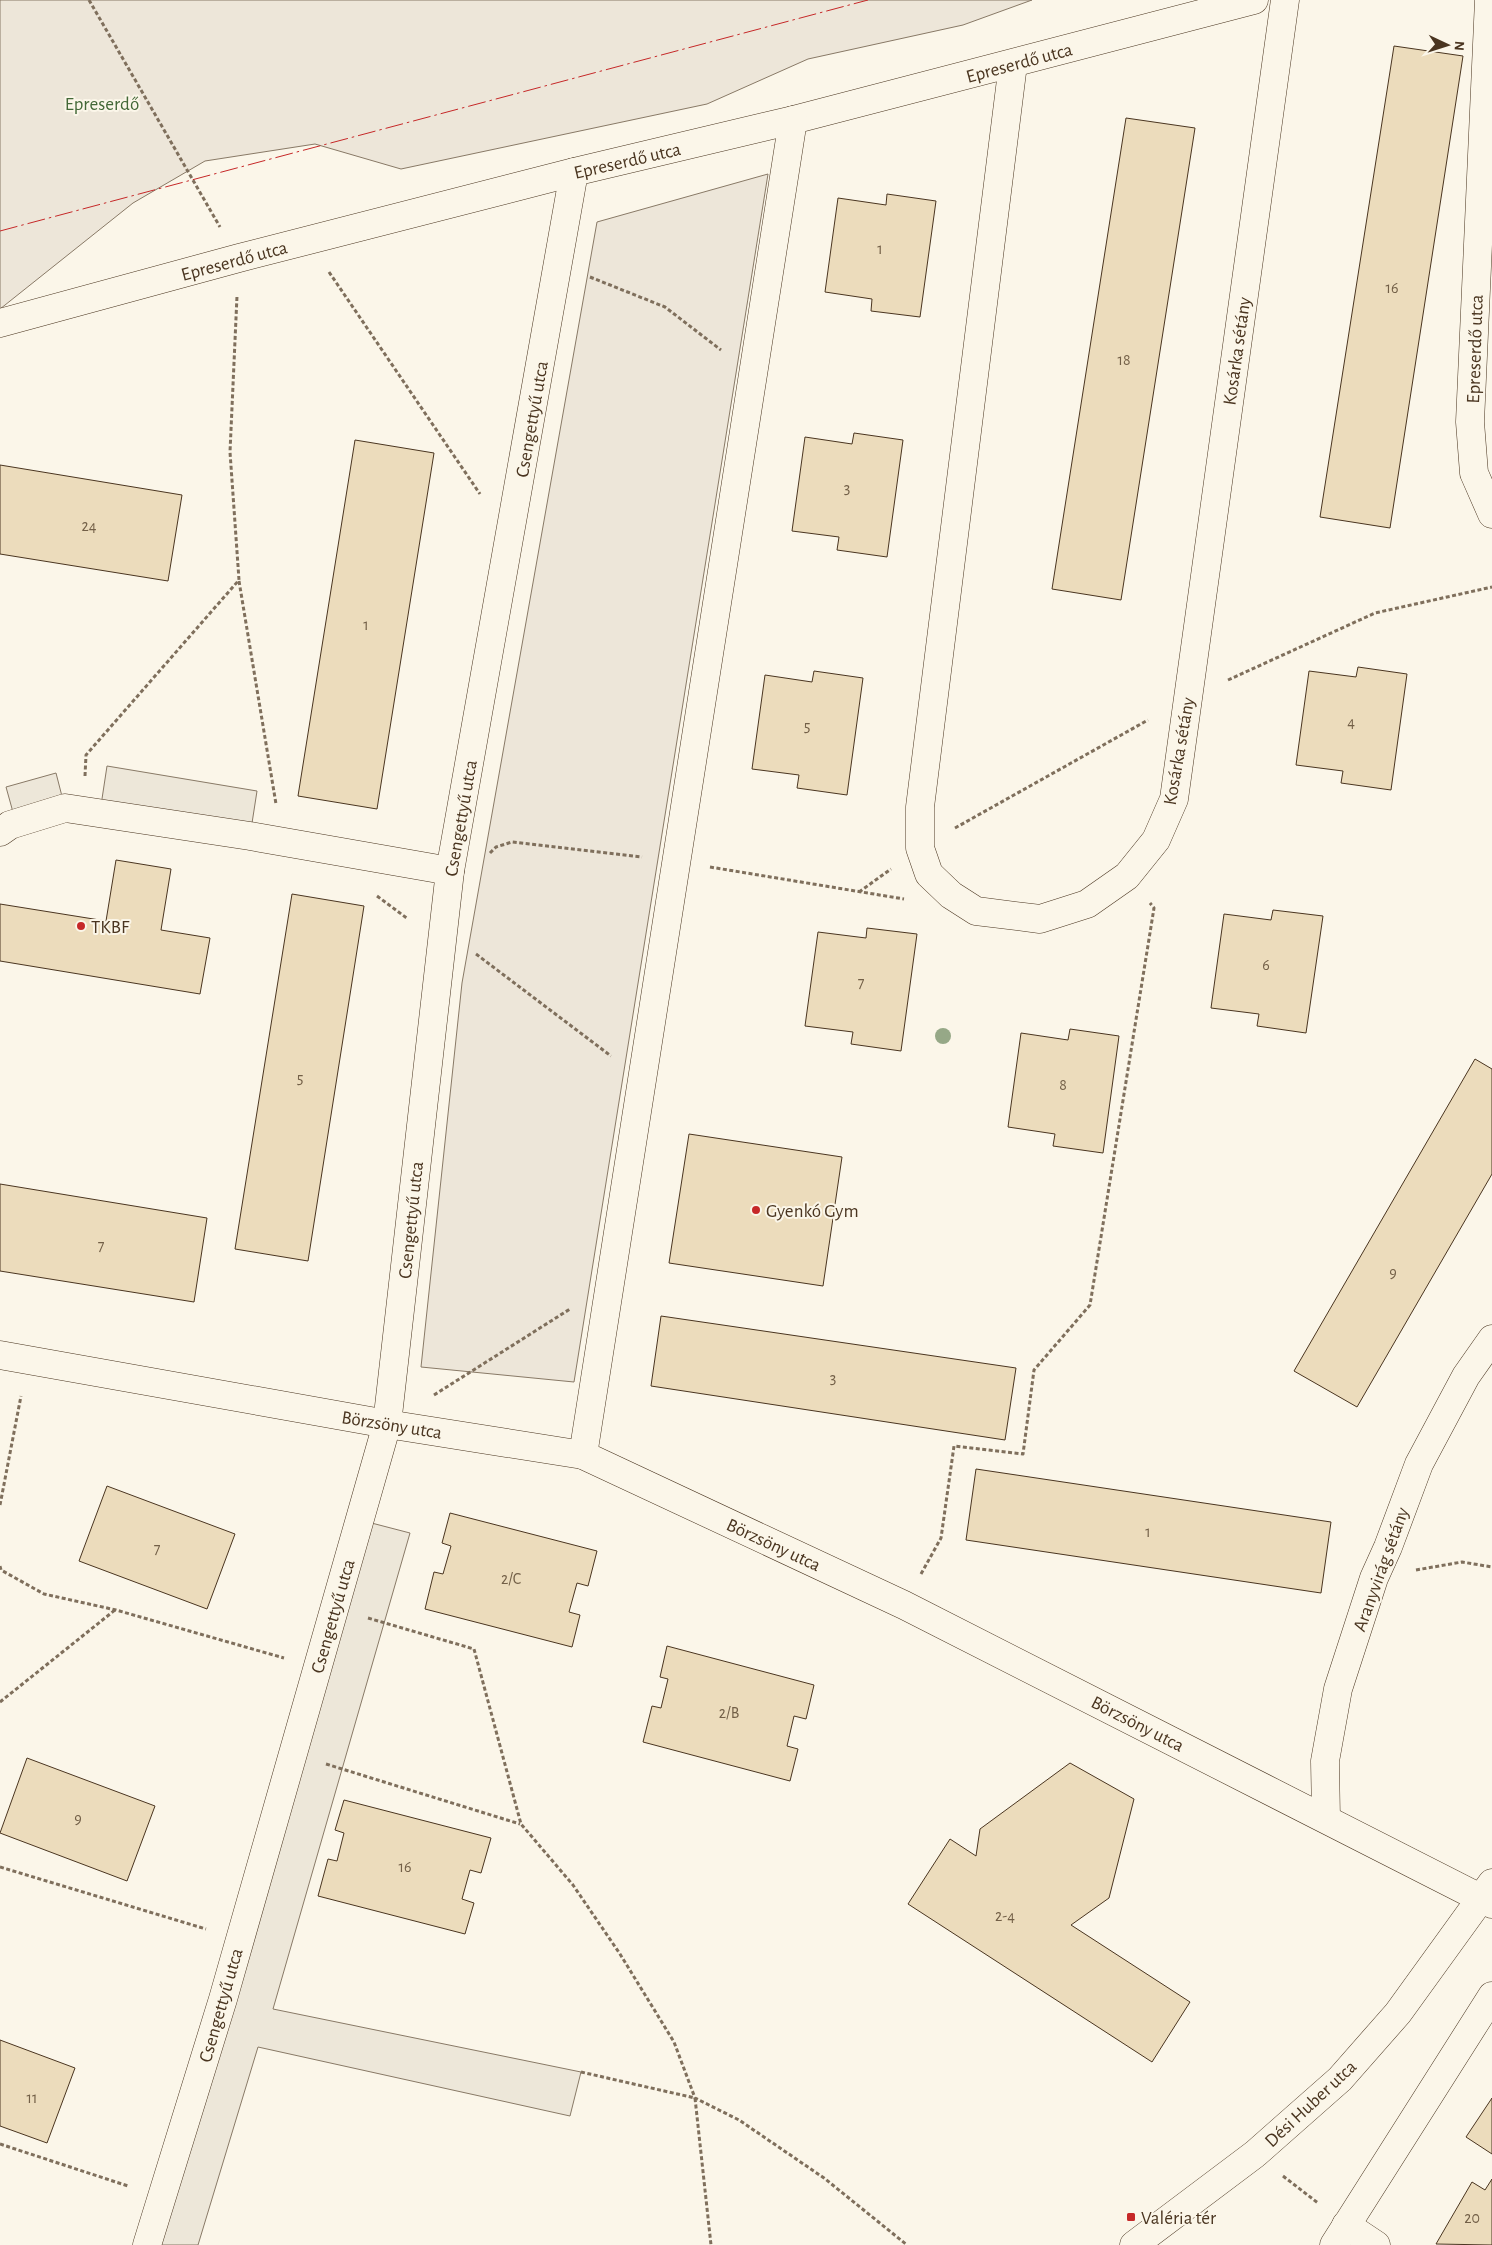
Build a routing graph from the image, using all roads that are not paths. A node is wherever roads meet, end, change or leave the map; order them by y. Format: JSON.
{"nodes":[{"id":1,"x":1254,"y":0,"type":"edge"},
{"id":2,"x":1285,"y":0,"type":"edge"},
{"id":3,"x":1488,"y":0,"type":"edge"},
{"id":4,"x":1013,"y":64,"type":"junction"},
{"id":5,"x":793,"y":120,"type":"junction"},
{"id":6,"x":574,"y":172,"type":"junction"},
{"id":7,"x":0,"y":323,"type":"edge"},
{"id":8,"x":1492,"y":514,"type":"edge"},
{"id":9,"x":0,"y":832,"type":"edge"},
{"id":10,"x":451,"y":863,"type":"junction"},
{"id":11,"x":1492,"y":1339,"type":"edge"},
{"id":12,"x":0,"y":1355,"type":"edge"},
{"id":13,"x":387,"y":1424,"type":"junction"},
{"id":14,"x":583,"y":1455,"type":"junction"},
{"id":15,"x":1326,"y":1818,"type":"junction"},
{"id":16,"x":1488,"y":1895,"type":"edge"},
{"id":17,"x":1492,"y":1996,"type":"edge"},
{"id":18,"x":1340,"y":2235,"type":"edge"},
{"id":19,"x":147,"y":2245,"type":"edge"},
{"id":20,"x":1134,"y":2245,"type":"edge"},
{"id":21,"x":1376,"y":2245,"type":"edge"}],
"edges":[{"from":1,"to":4,"type":"street","name":"Epreserdő utca"},
{"from":2,"to":4,"type":"street","name":"Kosárka sétány"},
{"from":3,"to":8,"type":"street","name":"Epreserdő utca"},
{"from":4,"to":5,"type":"street","name":"Epreserdő utca"},
{"from":5,"to":6,"type":"street","name":"Epreserdő utca"},
{"from":5,"to":14,"type":"street"},
{"from":6,"to":7,"type":"street","name":"Epreserdő utca"},
{"from":6,"to":10,"type":"street","name":"Csengettyű utca"},
{"from":9,"to":10,"type":"street"},
{"from":10,"to":13,"type":"street","name":"Csengettyű utca"},
{"from":11,"to":15,"type":"street","name":"Aranyvirág sétány"},
{"from":12,"to":13,"type":"street","name":"Börzsöny utca"},
{"from":13,"to":14,"type":"street","name":"Börzsöny utca"},
{"from":13,"to":19,"type":"street","name":"Csengettyű utca"},
{"from":14,"to":15,"type":"street","name":"Börzsöny utca"},
{"from":15,"to":16,"type":"street","name":"Börzsöny utca"},
{"from":16,"to":20,"type":"street","name":"Dési Huber utca"},
{"from":17,"to":18,"type":"street"},
{"from":18,"to":21,"type":"street"}]}
